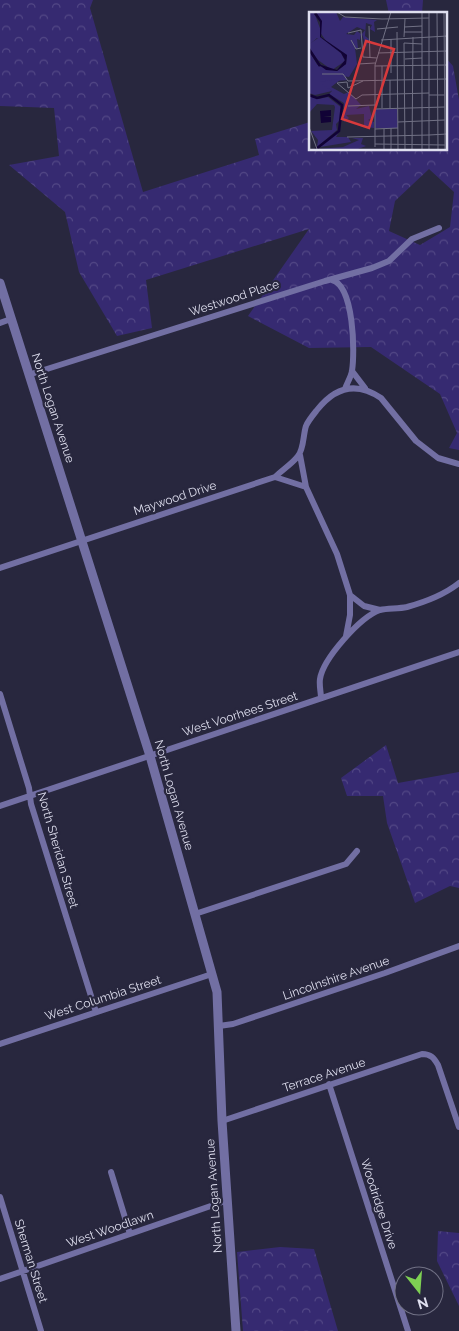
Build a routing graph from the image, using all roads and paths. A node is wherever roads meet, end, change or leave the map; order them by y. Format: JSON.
{"nodes":[{"id":1,"x":439,"y":228,"type":"dead end"},
{"id":2,"x":330,"y":280,"type":"junction"},
{"id":3,"x":0,"y":283,"type":"edge"},
{"id":4,"x":11,"y":319,"type":"junction"},
{"id":5,"x":0,"y":323,"type":"edge"},
{"id":6,"x":352,"y":371,"type":"junction"},
{"id":7,"x":28,"y":375,"type":"junction"},
{"id":8,"x":365,"y":388,"type":"junction"},
{"id":9,"x":345,"y":389,"type":"junction"},
{"id":10,"x":300,"y":455,"type":"junction"},
{"id":11,"x":459,"y":464,"type":"edge"},
{"id":12,"x":275,"y":477,"type":"junction"},
{"id":13,"x":306,"y":487,"type":"junction"},
{"id":14,"x":82,"y":540,"type":"junction"},
{"id":15,"x":0,"y":568,"type":"edge"},
{"id":16,"x":459,"y":583,"type":"edge"},
{"id":17,"x":350,"y":595,"type":"junction"},
{"id":18,"x":380,"y":610,"type":"junction"},
{"id":19,"x":346,"y":636,"type":"junction"},
{"id":20,"x":459,"y":652,"type":"edge"},
{"id":21,"x":0,"y":694,"type":"edge"},
{"id":22,"x":322,"y":698,"type":"junction"},
{"id":23,"x":150,"y":756,"type":"junction"},
{"id":24,"x":30,"y":796,"type":"junction"},
{"id":25,"x":0,"y":806,"type":"edge"},
{"id":26,"x":357,"y":852,"type":"dead end"},
{"id":27,"x":195,"y":914,"type":"junction"},
{"id":28,"x":459,"y":946,"type":"edge"},
{"id":29,"x":212,"y":974,"type":"junction"},
{"id":30,"x":96,"y":1012,"type":"junction"},
{"id":31,"x":219,"y":1026,"type":"junction"},
{"id":32,"x":0,"y":1044,"type":"edge"},
{"id":33,"x":329,"y":1084,"type":"junction"},
{"id":34,"x":222,"y":1121,"type":"junction"},
{"id":35,"x":459,"y":1127,"type":"edge"},
{"id":36,"x":112,"y":1172,"type":"dead end"},
{"id":37,"x":0,"y":1197,"type":"edge"},
{"id":38,"x":228,"y":1200,"type":"junction"},
{"id":39,"x":130,"y":1234,"type":"junction"},
{"id":40,"x":22,"y":1271,"type":"junction"},
{"id":41,"x":0,"y":1279,"type":"edge"},
{"id":42,"x":41,"y":1331,"type":"edge"},
{"id":43,"x":236,"y":1331,"type":"edge"},
{"id":44,"x":408,"y":1331,"type":"edge"}],
"edges":[{"from":1,"to":2,"type":"street","name":"Westwood Place"},
{"from":2,"to":6,"type":"street"},
{"from":2,"to":7,"type":"street","name":"Westwood Place"},
{"from":3,"to":4,"type":"street","name":"North Logan Avenue"},
{"from":4,"to":5,"type":"street"},
{"from":4,"to":7,"type":"street","name":"North Logan Avenue"},
{"from":6,"to":8,"type":"street"},
{"from":6,"to":9,"type":"street"},
{"from":7,"to":14,"type":"street","name":"North Logan Avenue"},
{"from":8,"to":9,"type":"street"},
{"from":8,"to":11,"type":"street"},
{"from":9,"to":10,"type":"street"},
{"from":10,"to":12,"type":"street","name":"Maywood Drive"},
{"from":10,"to":13,"type":"street"},
{"from":12,"to":13,"type":"street"},
{"from":12,"to":14,"type":"street","name":"Maywood Drive"},
{"from":13,"to":17,"type":"street"},
{"from":14,"to":15,"type":"street","name":"Maywood Drive"},
{"from":14,"to":23,"type":"street","name":"North Logan Avenue"},
{"from":16,"to":18,"type":"street"},
{"from":17,"to":18,"type":"street"},
{"from":17,"to":19,"type":"street"},
{"from":18,"to":19,"type":"street"},
{"from":19,"to":22,"type":"street"},
{"from":20,"to":22,"type":"street","name":"West Voorhees Street"},
{"from":21,"to":24,"type":"street","name":"North Sheridan Street"},
{"from":22,"to":23,"type":"street","name":"West Voorhees Street"},
{"from":23,"to":24,"type":"street","name":"West Voorhees Street"},
{"from":23,"to":27,"type":"street","name":"North Logan Avenue"},
{"from":24,"to":25,"type":"street","name":"West Voorhees Street"},
{"from":24,"to":30,"type":"street","name":"North Sheridan Street"},
{"from":26,"to":27,"type":"street"},
{"from":27,"to":29,"type":"street","name":"North Logan Avenue"},
{"from":28,"to":31,"type":"street","name":"Lincolnshire Avenue"},
{"from":29,"to":30,"type":"street","name":"West Columbia Street"},
{"from":29,"to":31,"type":"street","name":"North Logan Avenue"},
{"from":30,"to":32,"type":"street","name":"West Columbia Street"},
{"from":31,"to":34,"type":"street","name":"North Logan Avenue"},
{"from":33,"to":34,"type":"street","name":"Terrace Avenue"},
{"from":33,"to":35,"type":"street","name":"Terrace Avenue"},
{"from":33,"to":44,"type":"street","name":"Woodridge Drive"},
{"from":34,"to":38,"type":"street","name":"North Logan Avenue"},
{"from":36,"to":39,"type":"street"},
{"from":37,"to":40,"type":"street","name":"Sherman Street"},
{"from":38,"to":39,"type":"street","name":"West Woodlawn"},
{"from":38,"to":43,"type":"street","name":"North Logan Avenue"},
{"from":39,"to":40,"type":"street","name":"West Woodlawn"},
{"from":40,"to":41,"type":"street","name":"West Woodlawn"},
{"from":40,"to":42,"type":"street","name":"Sherman Street"}]}
